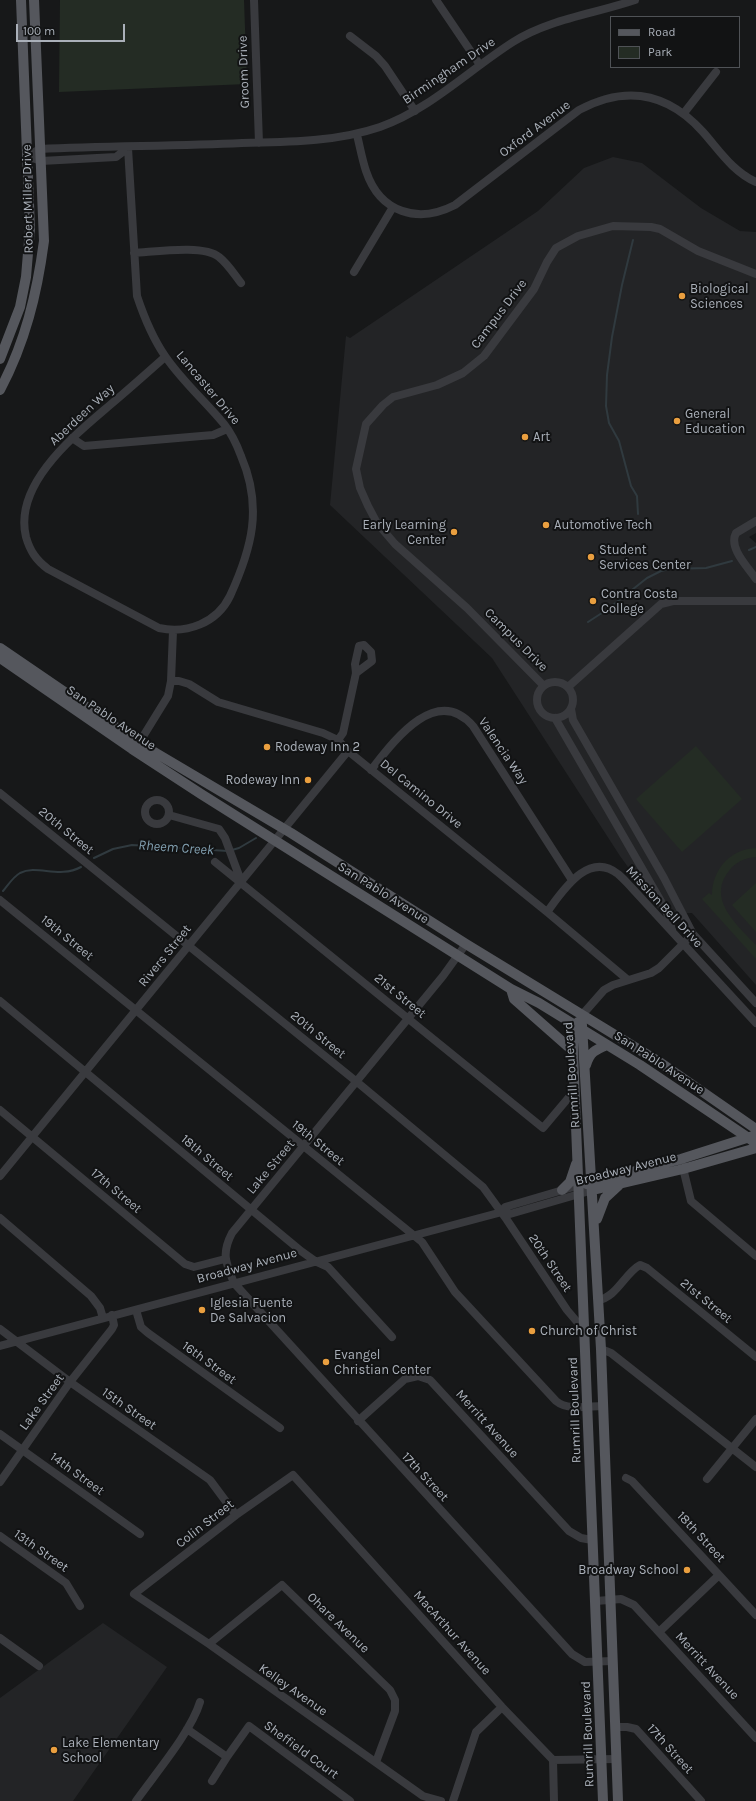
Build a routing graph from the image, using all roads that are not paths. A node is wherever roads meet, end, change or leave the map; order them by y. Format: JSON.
{"nodes":[{"id":1,"x":21,"y":0,"type":"edge"},
{"id":2,"x":34,"y":0,"type":"edge"},
{"id":3,"x":254,"y":0,"type":"edge"},
{"id":4,"x":436,"y":0,"type":"edge"},
{"id":5,"x":635,"y":0,"type":"edge"},
{"id":6,"x":350,"y":36,"type":"dead end"},
{"id":7,"x":480,"y":65,"type":"junction"},
{"id":8,"x":716,"y":72,"type":"dead end"},
{"id":9,"x":414,"y":111,"type":"junction"},
{"id":10,"x":684,"y":113,"type":"junction"},
{"id":11,"x":357,"y":135,"type":"junction"},
{"id":12,"x":259,"y":143,"type":"junction"},
{"id":13,"x":128,"y":148,"type":"junction"},
{"id":14,"x":40,"y":149,"type":"junction"},
{"id":15,"x":27,"y":156,"type":"junction"},
{"id":16,"x":41,"y":161,"type":"junction"},
{"id":17,"x":756,"y":182,"type":"edge"},
{"id":18,"x":393,"y":207,"type":"junction"},
{"id":19,"x":134,"y":253,"type":"junction"},
{"id":20,"x":354,"y":272,"type":"dead end"},
{"id":21,"x":756,"y":274,"type":"edge"},
{"id":22,"x":241,"y":283,"type":"dead end"},
{"id":23,"x":165,"y":357,"type":"junction"},
{"id":24,"x":0,"y":359,"type":"edge"},
{"id":25,"x":0,"y":390,"type":"edge"},
{"id":26,"x":227,"y":429,"type":"junction"},
{"id":27,"x":72,"y":438,"type":"junction"},
{"id":28,"x":756,"y":521,"type":"edge"},
{"id":29,"x":756,"y":579,"type":"edge"},
{"id":30,"x":756,"y":601,"type":"edge"},
{"id":31,"x":173,"y":631,"type":"junction"},
{"id":32,"x":0,"y":648,"type":"edge"},
{"id":33,"x":0,"y":658,"type":"edge"},
{"id":34,"x":356,"y":673,"type":"dead end"},
{"id":35,"x":171,"y":681,"type":"junction"},
{"id":36,"x":543,"y":685,"type":"junction"},
{"id":37,"x":568,"y":687,"type":"junction"},
{"id":38,"x":571,"y":709,"type":"junction"},
{"id":39,"x":555,"y":718,"type":"junction"},
{"id":40,"x":338,"y":740,"type":"junction"},
{"id":41,"x":139,"y":743,"type":"junction"},
{"id":42,"x":348,"y":751,"type":"junction"},
{"id":43,"x":370,"y":770,"type":"junction"},
{"id":44,"x":0,"y":793,"type":"edge"},
{"id":45,"x":168,"y":815,"type":"dead end"},
{"id":46,"x":284,"y":829,"type":"junction"},
{"id":47,"x":275,"y":841,"type":"junction"},
{"id":48,"x":215,"y":862,"type":"dead end"},
{"id":49,"x":572,"y":880,"type":"junction"},
{"id":50,"x":241,"y":882,"type":"junction"},
{"id":51,"x":0,"y":900,"type":"edge"},
{"id":52,"x":547,"y":912,"type":"junction"},
{"id":53,"x":672,"y":931,"type":"junction"},
{"id":54,"x":693,"y":934,"type":"junction"},
{"id":55,"x":466,"y":944,"type":"junction"},
{"id":56,"x":682,"y":944,"type":"junction"},
{"id":57,"x":188,"y":946,"type":"junction"},
{"id":58,"x":458,"y":955,"type":"junction"},
{"id":59,"x":628,"y":980,"type":"junction"},
{"id":60,"x":511,"y":989,"type":"junction"},
{"id":61,"x":0,"y":1001,"type":"edge"},
{"id":62,"x":756,"y":1003,"type":"edge"},
{"id":63,"x":137,"y":1010,"type":"junction"},
{"id":64,"x":582,"y":1015,"type":"junction"},
{"id":65,"x":408,"y":1018,"type":"junction"},
{"id":66,"x":756,"y":1023,"type":"edge"},
{"id":67,"x":578,"y":1028,"type":"junction"},
{"id":68,"x":607,"y":1045,"type":"junction"},
{"id":69,"x":573,"y":1051,"type":"junction"},
{"id":70,"x":586,"y":1067,"type":"junction"},
{"id":71,"x":86,"y":1072,"type":"junction"},
{"id":72,"x":357,"y":1082,"type":"junction"},
{"id":73,"x":575,"y":1090,"type":"junction"},
{"id":74,"x":0,"y":1110,"type":"edge"},
{"id":75,"x":734,"y":1113,"type":"junction"},
{"id":76,"x":726,"y":1122,"type":"junction"},
{"id":77,"x":756,"y":1122,"type":"edge"},
{"id":78,"x":756,"y":1129,"type":"edge"},
{"id":79,"x":33,"y":1136,"type":"junction"},
{"id":80,"x":754,"y":1139,"type":"edge"},
{"id":81,"x":303,"y":1146,"type":"junction"},
{"id":82,"x":723,"y":1146,"type":"junction"},
{"id":83,"x":756,"y":1148,"type":"edge"},
{"id":84,"x":578,"y":1157,"type":"junction"},
{"id":85,"x":682,"y":1164,"type":"junction"},
{"id":86,"x":0,"y":1176,"type":"edge"},
{"id":87,"x":620,"y":1183,"type":"junction"},
{"id":88,"x":592,"y":1186,"type":"junction"},
{"id":89,"x":580,"y":1189,"type":"junction"},
{"id":90,"x":562,"y":1190,"type":"junction"},
{"id":91,"x":251,"y":1210,"type":"junction"},
{"id":92,"x":502,"y":1212,"type":"junction"},
{"id":93,"x":0,"y":1218,"type":"edge"},
{"id":94,"x":594,"y":1226,"type":"junction"},
{"id":95,"x":412,"y":1235,"type":"junction"},
{"id":96,"x":756,"y":1256,"type":"edge"},
{"id":97,"x":225,"y":1259,"type":"junction"},
{"id":98,"x":314,"y":1261,"type":"junction"},
{"id":99,"x":234,"y":1283,"type":"junction"},
{"id":100,"x":598,"y":1300,"type":"junction"},
{"id":101,"x":136,"y":1310,"type":"junction"},
{"id":102,"x":112,"y":1315,"type":"junction"},
{"id":103,"x":584,"y":1316,"type":"junction"},
{"id":104,"x":103,"y":1318,"type":"junction"},
{"id":105,"x":0,"y":1329,"type":"edge"},
{"id":106,"x":584,"y":1330,"type":"junction"},
{"id":107,"x":392,"y":1337,"type":"dead end"},
{"id":108,"x":15,"y":1342,"type":"junction"},
{"id":109,"x":0,"y":1346,"type":"edge"},
{"id":110,"x":601,"y":1349,"type":"junction"},
{"id":111,"x":756,"y":1357,"type":"edge"},
{"id":112,"x":70,"y":1382,"type":"junction"},
{"id":113,"x":588,"y":1406,"type":"junction"},
{"id":114,"x":603,"y":1406,"type":"junction"},
{"id":115,"x":756,"y":1419,"type":"edge"},
{"id":116,"x":358,"y":1421,"type":"junction"},
{"id":117,"x":280,"y":1428,"type":"dead end"},
{"id":118,"x":0,"y":1434,"type":"edge"},
{"id":119,"x":732,"y":1449,"type":"junction"},
{"id":120,"x":22,"y":1450,"type":"junction"},
{"id":121,"x":756,"y":1467,"type":"edge"},
{"id":122,"x":293,"y":1474,"type":"joint"},
{"id":123,"x":626,"y":1478,"type":"dead end"},
{"id":124,"x":707,"y":1479,"type":"dead end"},
{"id":125,"x":0,"y":1482,"type":"edge"},
{"id":126,"x":236,"y":1515,"type":"junction"},
{"id":127,"x":140,"y":1534,"type":"dead end"},
{"id":128,"x":0,"y":1536,"type":"edge"},
{"id":129,"x":592,"y":1540,"type":"junction"},
{"id":130,"x":719,"y":1575,"type":"junction"},
{"id":131,"x":134,"y":1594,"type":"joint"},
{"id":132,"x":610,"y":1600,"type":"junction"},
{"id":133,"x":596,"y":1601,"type":"junction"},
{"id":134,"x":80,"y":1606,"type":"dead end"},
{"id":135,"x":756,"y":1615,"type":"edge"},
{"id":136,"x":659,"y":1632,"type":"junction"},
{"id":137,"x":0,"y":1638,"type":"edge"},
{"id":138,"x":210,"y":1644,"type":"junction"},
{"id":139,"x":612,"y":1662,"type":"junction"},
{"id":140,"x":598,"y":1663,"type":"junction"},
{"id":141,"x":39,"y":1666,"type":"dead end"},
{"id":142,"x":200,"y":1702,"type":"dead end"},
{"id":143,"x":502,"y":1706,"type":"junction"},
{"id":144,"x":615,"y":1727,"type":"junction"},
{"id":145,"x":187,"y":1728,"type":"junction"},
{"id":146,"x":756,"y":1738,"type":"edge"},
{"id":147,"x":227,"y":1757,"type":"junction"},
{"id":148,"x":616,"y":1759,"type":"junction"},
{"id":149,"x":553,"y":1760,"type":"junction"},
{"id":150,"x":602,"y":1760,"type":"junction"},
{"id":151,"x":376,"y":1762,"type":"junction"},
{"id":152,"x":212,"y":1781,"type":"dead end"},
{"id":153,"x":139,"y":1800,"type":"edge"},
{"id":154,"x":350,"y":1801,"type":"edge"},
{"id":155,"x":441,"y":1801,"type":"edge"},
{"id":156,"x":453,"y":1801,"type":"edge"},
{"id":157,"x":554,"y":1801,"type":"edge"},
{"id":158,"x":603,"y":1801,"type":"edge"},
{"id":159,"x":618,"y":1801,"type":"edge"},
{"id":160,"x":701,"y":1801,"type":"edge"}],
"edges":[{"from":1,"to":15,"type":"main road","name":"Robert Miller Drive"},
{"from":2,"to":14,"type":"main road","name":"Robert Miller Drive"},
{"from":3,"to":12,"type":"street","name":"Groom Drive"},
{"from":4,"to":7,"type":"street"},
{"from":5,"to":7,"type":"street","name":"Birmingham Drive"},
{"from":6,"to":9,"type":"street"},
{"from":7,"to":9,"type":"street","name":"Birmingham Drive"},
{"from":8,"to":10,"type":"street"},
{"from":9,"to":11,"type":"street","name":"Birmingham Drive"},
{"from":10,"to":17,"type":"street","name":"Oxford Avenue"},
{"from":10,"to":18,"type":"street","name":"Oxford Avenue"},
{"from":11,"to":12,"type":"street","name":"Birmingham Drive"},
{"from":11,"to":18,"type":"street","name":"Oxford Avenue"},
{"from":12,"to":13,"type":"street","name":"Birmingham Drive"},
{"from":13,"to":14,"type":"street","name":"Birmingham Drive"},
{"from":13,"to":16,"type":"street","name":"Birmingham Drive"},
{"from":13,"to":19,"type":"street","name":"Lancaster Drive"},
{"from":14,"to":15,"type":"street","name":"Birmingham Drive"},
{"from":14,"to":16,"type":"main road","name":"Robert Miller Drive"},
{"from":15,"to":16,"type":"street","name":"Birmingham Drive"},
{"from":15,"to":24,"type":"main road","name":"Robert Miller Drive"},
{"from":16,"to":25,"type":"main road","name":"Robert Miller Drive"},
{"from":18,"to":20,"type":"street"},
{"from":19,"to":22,"type":"street"},
{"from":19,"to":23,"type":"street","name":"Lancaster Drive"},
{"from":21,"to":36,"type":"street","name":"Campus Drive"},
{"from":23,"to":26,"type":"street","name":"Lancaster Drive"},
{"from":23,"to":27,"type":"street","name":"Aberdeen Way"},
{"from":26,"to":27,"type":"street"},
{"from":26,"to":31,"type":"street","name":"Lancaster Drive"},
{"from":27,"to":31,"type":"street","name":"Aberdeen Way"},
{"from":28,"to":29,"type":"street"},
{"from":30,"to":37,"type":"street"},
{"from":31,"to":35,"type":"street"},
{"from":32,"to":41,"type":"main road","name":"San Pablo Avenue"},
{"from":33,"to":47,"type":"main road","name":"San Pablo Avenue"},
{"from":34,"to":40,"type":"street"},
{"from":35,"to":40,"type":"street","name":"Del Camino Drive"},
{"from":35,"to":41,"type":"street"},
{"from":36,"to":37,"type":"street"},
{"from":36,"to":39,"type":"street"},
{"from":37,"to":38,"type":"street"},
{"from":38,"to":39,"type":"street"},
{"from":38,"to":54,"type":"street"},
{"from":39,"to":53,"type":"street"},
{"from":40,"to":42,"type":"street","name":"Del Camino Drive"},
{"from":41,"to":46,"type":"main road","name":"San Pablo Avenue"},
{"from":42,"to":43,"type":"street","name":"Del Camino Drive"},
{"from":42,"to":46,"type":"street","name":"Rivers Street"},
{"from":43,"to":49,"type":"street","name":"Valencia Way"},
{"from":43,"to":52,"type":"street","name":"Del Camino Drive"},
{"from":44,"to":57,"type":"street","name":"20th Street"},
{"from":45,"to":50,"type":"street","name":"21st Street"},
{"from":46,"to":47,"type":"street","name":"Rivers Street"},
{"from":46,"to":55,"type":"main road","name":"San Pablo Avenue"},
{"from":47,"to":50,"type":"street","name":"Rivers Street"},
{"from":47,"to":58,"type":"main road","name":"San Pablo Avenue"},
{"from":48,"to":50,"type":"street","name":"21st Street"},
{"from":49,"to":52,"type":"street","name":"Mission Bell Drive"},
{"from":49,"to":53,"type":"street","name":"Mission Bell Drive"},
{"from":50,"to":57,"type":"street","name":"Rivers Street"},
{"from":50,"to":65,"type":"street","name":"21st Street"},
{"from":51,"to":63,"type":"street","name":"19th Street"},
{"from":52,"to":59,"type":"street","name":"Del Camino Drive"},
{"from":53,"to":56,"type":"street","name":"Mission Bell Drive"},
{"from":54,"to":56,"type":"street"},
{"from":54,"to":62,"type":"street","name":"Mission Bell Drive"},
{"from":55,"to":58,"type":"street","name":"Lake Street"},
{"from":55,"to":64,"type":"main road","name":"San Pablo Avenue"},
{"from":56,"to":59,"type":"street"},
{"from":56,"to":66,"type":"street","name":"Mission Bell Drive"},
{"from":57,"to":63,"type":"street","name":"Rivers Street"},
{"from":57,"to":72,"type":"street","name":"20th Street"},
{"from":58,"to":60,"type":"main road","name":"San Pablo Avenue"},
{"from":58,"to":65,"type":"street","name":"Lake Street"},
{"from":59,"to":64,"type":"street"},
{"from":60,"to":67,"type":"main road","name":"San Pablo Avenue"},
{"from":60,"to":69,"type":"main road"},
{"from":61,"to":71,"type":"street","name":"18th Street"},
{"from":63,"to":71,"type":"street","name":"Rivers Street"},
{"from":63,"to":81,"type":"street","name":"19th Street"},
{"from":64,"to":67,"type":"main road","name":"Rumrill Boulevard"},
{"from":64,"to":75,"type":"main road","name":"San Pablo Avenue"},
{"from":65,"to":72,"type":"street","name":"Lake Street"},
{"from":65,"to":73,"type":"street","name":"21st Street"},
{"from":67,"to":68,"type":"main road","name":"San Pablo Avenue"},
{"from":67,"to":69,"type":"main road","name":"Rumrill Boulevard"},
{"from":67,"to":70,"type":"main road","name":"Rumrill Boulevard"},
{"from":68,"to":70,"type":"main road"},
{"from":68,"to":76,"type":"main road","name":"San Pablo Avenue"},
{"from":69,"to":73,"type":"main road","name":"Rumrill Boulevard"},
{"from":70,"to":88,"type":"main road","name":"Rumrill Boulevard"},
{"from":71,"to":79,"type":"street","name":"Rivers Street"},
{"from":71,"to":91,"type":"street","name":"18th Street"},
{"from":72,"to":81,"type":"street","name":"Lake Street"},
{"from":72,"to":92,"type":"street","name":"20th Street"},
{"from":73,"to":84,"type":"main road","name":"Rumrill Boulevard"},
{"from":74,"to":79,"type":"street","name":"17th Street"},
{"from":75,"to":77,"type":"main road"},
{"from":75,"to":78,"type":"main road","name":"San Pablo Avenue"},
{"from":76,"to":80,"type":"main road","name":"San Pablo Avenue"},
{"from":76,"to":82,"type":"main road"},
{"from":79,"to":86,"type":"street","name":"Rivers Street"},
{"from":79,"to":97,"type":"street","name":"17th Street"},
{"from":80,"to":82,"type":"main road","name":"Broadway Avenue"},
{"from":81,"to":91,"type":"street","name":"Lake Street"},
{"from":81,"to":95,"type":"street","name":"19th Street"},
{"from":82,"to":85,"type":"main road","name":"Broadway Avenue"},
{"from":83,"to":85,"type":"main road","name":"Broadway Avenue"},
{"from":84,"to":89,"type":"main road","name":"Rumrill Boulevard"},
{"from":84,"to":90,"type":"main road"},
{"from":85,"to":87,"type":"main road","name":"Broadway Avenue"},
{"from":85,"to":88,"type":"main road","name":"Broadway Avenue"},
{"from":85,"to":96,"type":"street"},
{"from":87,"to":88,"type":"main road","name":"Broadway Avenue"},
{"from":87,"to":94,"type":"main road"},
{"from":88,"to":89,"type":"main road","name":"Broadway Avenue"},
{"from":88,"to":94,"type":"main road","name":"Rumrill Boulevard"},
{"from":89,"to":90,"type":"street","name":"Broadway Avenue"},
{"from":89,"to":92,"type":"street","name":"Broadway Avenue"},
{"from":89,"to":103,"type":"main road","name":"Rumrill Boulevard"},
{"from":90,"to":92,"type":"street","name":"Broadway Avenue"},
{"from":91,"to":97,"type":"street","name":"Lake Street"},
{"from":91,"to":98,"type":"street","name":"18th Street"},
{"from":92,"to":95,"type":"street","name":"Broadway Avenue"},
{"from":92,"to":106,"type":"street","name":"20th Street"},
{"from":93,"to":104,"type":"street"},
{"from":94,"to":100,"type":"main road","name":"Rumrill Boulevard"},
{"from":95,"to":98,"type":"street","name":"Broadway Avenue"},
{"from":95,"to":113,"type":"street","name":"19th Street"},
{"from":97,"to":99,"type":"street"},
{"from":98,"to":99,"type":"street","name":"Broadway Avenue"},
{"from":98,"to":107,"type":"street","name":"18th Street"},
{"from":99,"to":101,"type":"street","name":"Broadway Avenue"},
{"from":99,"to":116,"type":"street","name":"17th Street"},
{"from":100,"to":110,"type":"main road","name":"Rumrill Boulevard"},
{"from":100,"to":111,"type":"street","name":"21st Street"},
{"from":101,"to":102,"type":"street","name":"Broadway Avenue"},
{"from":101,"to":117,"type":"street","name":"16th Street"},
{"from":102,"to":104,"type":"street","name":"Broadway Avenue"},
{"from":102,"to":112,"type":"street","name":"Lake Street"},
{"from":103,"to":106,"type":"main road","name":"Rumrill Boulevard"},
{"from":103,"to":110,"type":"main road"},
{"from":104,"to":108,"type":"street","name":"Broadway Avenue"},
{"from":105,"to":108,"type":"street","name":"15th Street"},
{"from":106,"to":113,"type":"main road","name":"Rumrill Boulevard"},
{"from":108,"to":109,"type":"street","name":"Broadway Avenue"},
{"from":108,"to":112,"type":"street","name":"15th Street"},
{"from":110,"to":114,"type":"main road","name":"Rumrill Boulevard"},
{"from":110,"to":119,"type":"street"},
{"from":112,"to":120,"type":"street","name":"Lake Street"},
{"from":112,"to":126,"type":"street","name":"15th Street"},
{"from":113,"to":114,"type":"street","name":"19th Street"},
{"from":113,"to":129,"type":"main road","name":"Rumrill Boulevard"},
{"from":114,"to":132,"type":"main road","name":"Rumrill Boulevard"},
{"from":115,"to":119,"type":"street"},
{"from":116,"to":129,"type":"street","name":"Merritt Avenue"},
{"from":116,"to":140,"type":"street","name":"17th Street"},
{"from":118,"to":120,"type":"street","name":"14th Street"},
{"from":119,"to":121,"type":"street"},
{"from":119,"to":124,"type":"street"},
{"from":120,"to":125,"type":"street","name":"Lake Street"},
{"from":120,"to":127,"type":"street","name":"14th Street"},
{"from":122,"to":126,"type":"street","name":"Colin Street"},
{"from":122,"to":143,"type":"street","name":"MacArthur Avenue"},
{"from":123,"to":130,"type":"street","name":"18th Street"},
{"from":126,"to":131,"type":"street","name":"Colin Street"},
{"from":128,"to":134,"type":"street","name":"13th Street"},
{"from":129,"to":133,"type":"main road","name":"Rumrill Boulevard"},
{"from":130,"to":135,"type":"street","name":"18th Street"},
{"from":130,"to":136,"type":"street"},
{"from":131,"to":138,"type":"street","name":"Kelley Avenue"},
{"from":132,"to":133,"type":"street","name":"Merritt Avenue"},
{"from":132,"to":136,"type":"street","name":"Merritt Avenue"},
{"from":132,"to":139,"type":"main road","name":"Rumrill Boulevard"},
{"from":133,"to":140,"type":"main road","name":"Rumrill Boulevard"},
{"from":136,"to":146,"type":"street","name":"Merritt Avenue"},
{"from":137,"to":141,"type":"street"},
{"from":138,"to":151,"type":"street","name":"Kelley Avenue"},
{"from":138,"to":151,"type":"street","name":"Ohare Avenue"},
{"from":139,"to":140,"type":"street","name":"17th Street"},
{"from":139,"to":144,"type":"main road","name":"Rumrill Boulevard"},
{"from":140,"to":150,"type":"main road","name":"Rumrill Boulevard"},
{"from":142,"to":145,"type":"street"},
{"from":143,"to":149,"type":"street","name":"MacArthur Avenue"},
{"from":143,"to":156,"type":"street"},
{"from":144,"to":148,"type":"main road","name":"Rumrill Boulevard"},
{"from":144,"to":160,"type":"street","name":"17th Street"},
{"from":145,"to":147,"type":"street"},
{"from":145,"to":153,"type":"street"},
{"from":147,"to":152,"type":"street","name":"Sheffield Court"},
{"from":147,"to":154,"type":"street","name":"Sheffield Court"},
{"from":148,"to":150,"type":"street"},
{"from":148,"to":159,"type":"main road","name":"Rumrill Boulevard"},
{"from":149,"to":150,"type":"street"},
{"from":149,"to":157,"type":"street"},
{"from":150,"to":158,"type":"main road","name":"Rumrill Boulevard"},
{"from":151,"to":155,"type":"street","name":"Kelley Avenue"}]}
